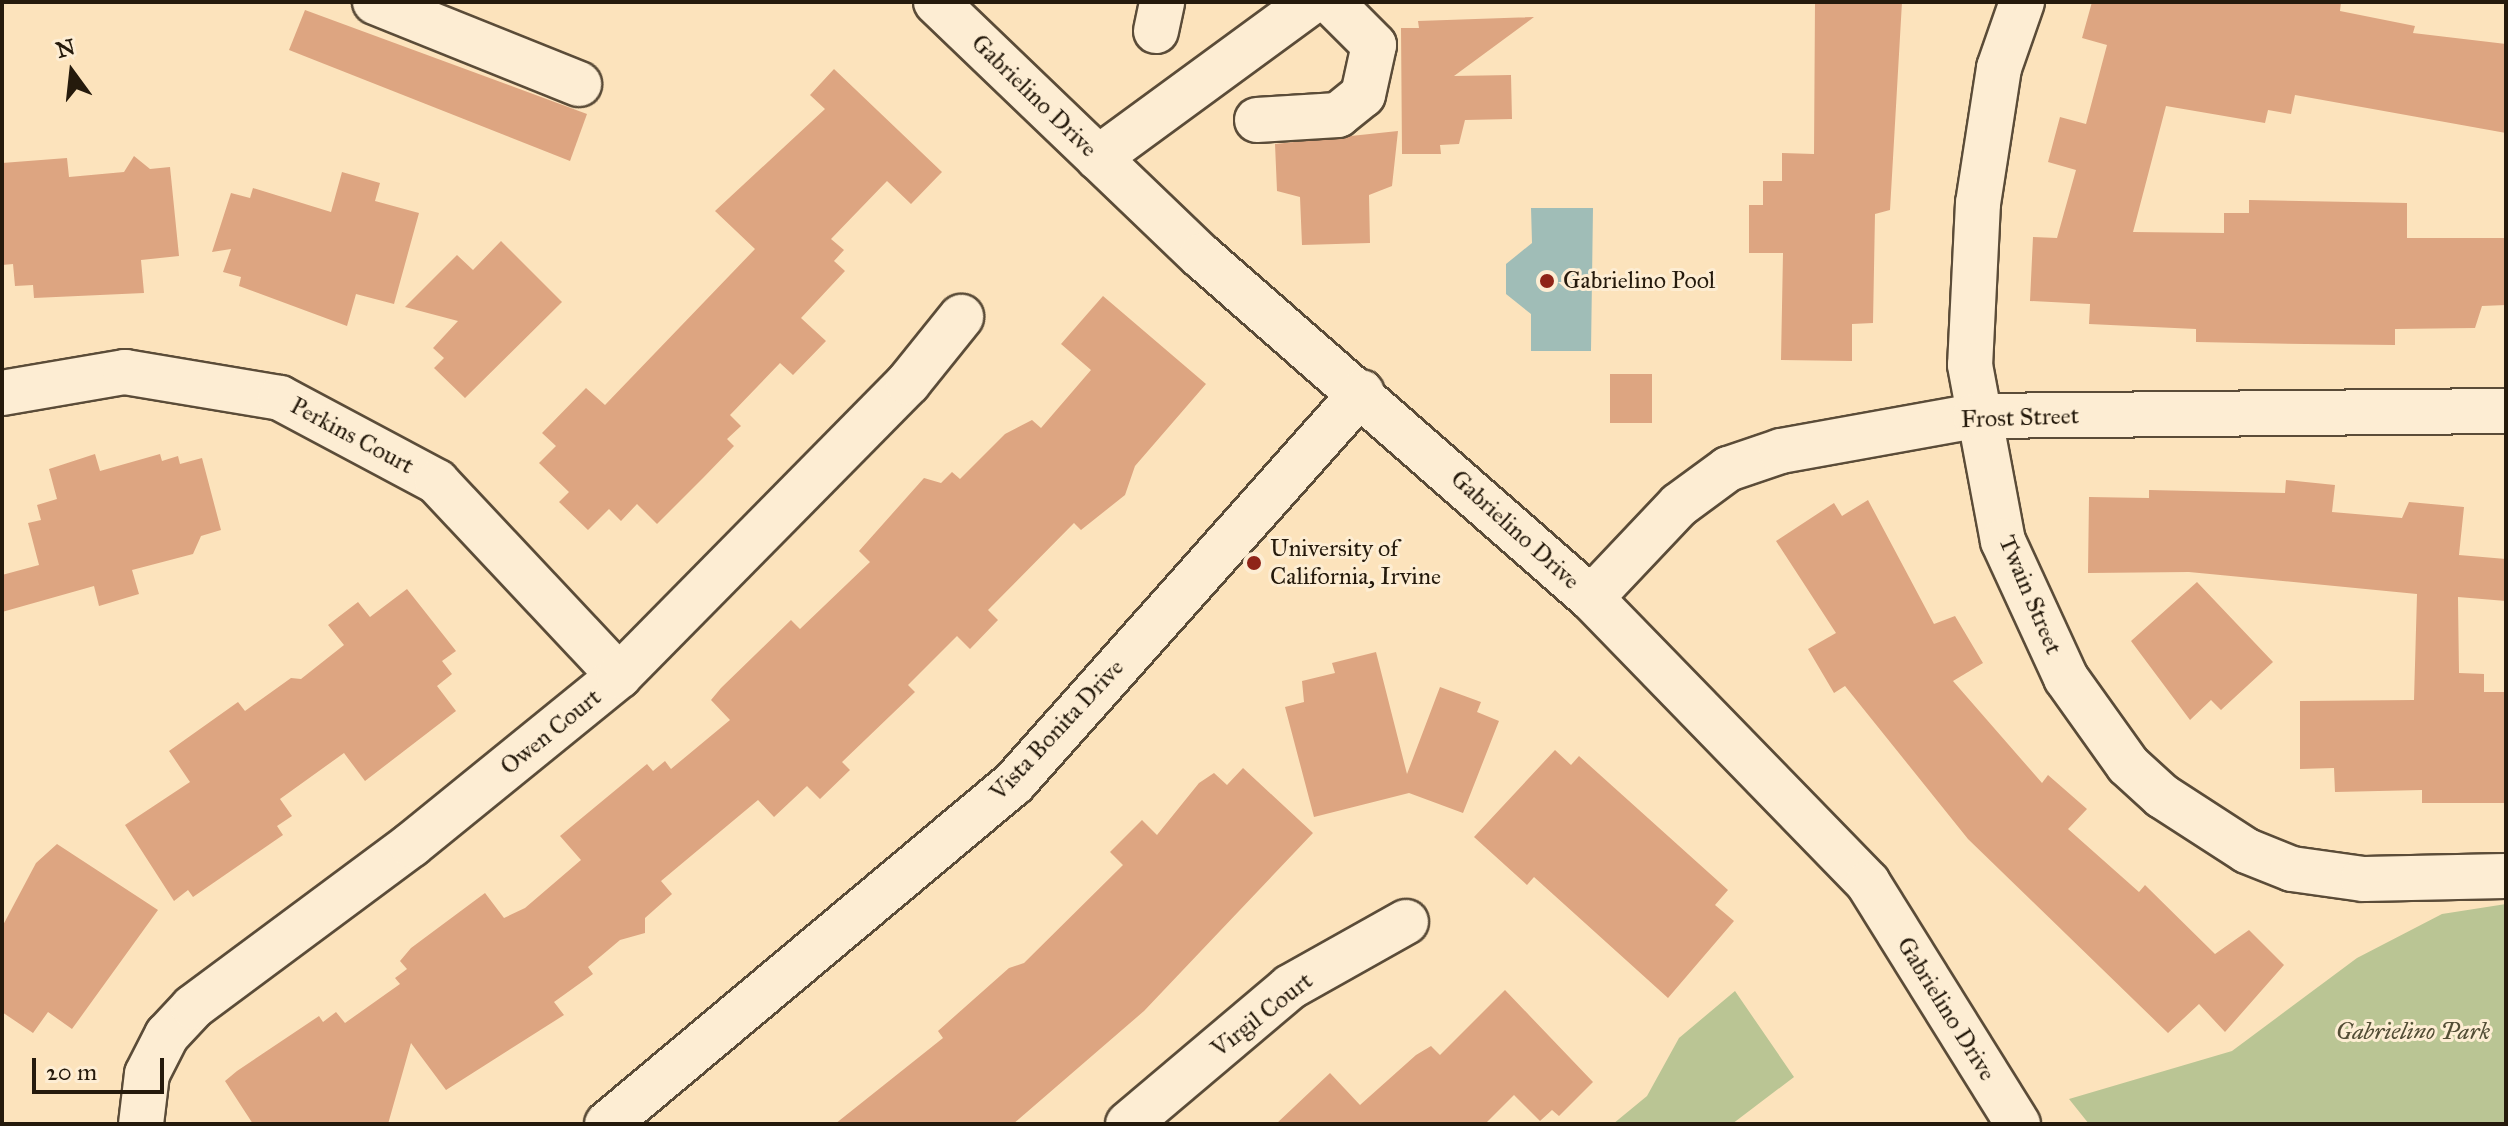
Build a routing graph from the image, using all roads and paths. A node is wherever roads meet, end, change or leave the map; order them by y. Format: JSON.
{"nodes":[{"id":1,"x":375,"y":2,"type":"edge"},
{"id":2,"x":936,"y":2,"type":"edge"},
{"id":3,"x":1311,"y":2,"type":"edge"},
{"id":4,"x":1331,"y":2,"type":"edge"},
{"id":5,"x":2022,"y":2,"type":"edge"},
{"id":6,"x":418,"y":10,"type":"edge"},
{"id":7,"x":579,"y":84,"type":"dead end"},
{"id":8,"x":1257,"y":120,"type":"dead end"},
{"id":9,"x":1098,"y":158,"type":"junction"},
{"id":10,"x":961,"y":317,"type":"dead end"},
{"id":11,"x":1362,"y":392,"type":"junction"},
{"id":12,"x":2,"y":393,"type":"edge"},
{"id":13,"x":2506,"y":411,"type":"edge"},
{"id":14,"x":1975,"y":416,"type":"junction"},
{"id":15,"x":1591,"y":598,"type":"junction"},
{"id":16,"x":619,"y":676,"type":"junction"},
{"id":17,"x":2506,"y":876,"type":"edge"},
{"id":18,"x":1406,"y":922,"type":"dead end"},
{"id":19,"x":141,"y":1124,"type":"edge"},
{"id":20,"x":607,"y":1124,"type":"edge"},
{"id":21,"x":1128,"y":1124,"type":"edge"},
{"id":22,"x":2018,"y":1124,"type":"edge"}],
"edges":[{"from":1,"to":6,"type":"street"},
{"from":2,"to":9,"type":"street","name":"Gabrielino Drive"},
{"from":3,"to":9,"type":"street"},
{"from":4,"to":8,"type":"street"},
{"from":5,"to":14,"type":"street","name":"Twain Street"},
{"from":6,"to":7,"type":"street"},
{"from":9,"to":11,"type":"street","name":"Gabrielino Drive"},
{"from":10,"to":16,"type":"street","name":"Owen Court"},
{"from":11,"to":15,"type":"street","name":"Gabrielino Drive"},
{"from":11,"to":20,"type":"street","name":"Vista Bonita Drive"},
{"from":12,"to":16,"type":"street","name":"Perkins Court"},
{"from":13,"to":14,"type":"street","name":"Frost Street"},
{"from":14,"to":15,"type":"street","name":"Frost Street"},
{"from":14,"to":17,"type":"street","name":"Twain Street"},
{"from":15,"to":22,"type":"street","name":"Gabrielino Drive"},
{"from":16,"to":19,"type":"street","name":"Owen Court"},
{"from":18,"to":21,"type":"street","name":"Virgil Court"}]}
